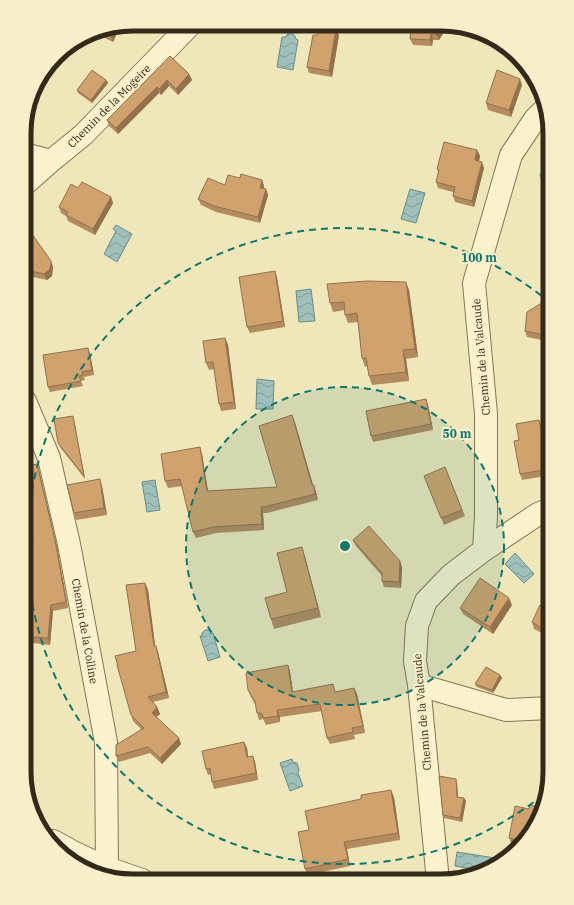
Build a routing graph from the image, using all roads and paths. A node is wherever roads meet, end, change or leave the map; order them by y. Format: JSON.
{"nodes":[{"id":1,"x":184,"y":31,"type":"edge"},
{"id":2,"x":541,"y":113,"type":"edge"},
{"id":3,"x":31,"y":156,"type":"edge"},
{"id":4,"x":51,"y":161,"type":"junction"},
{"id":5,"x":31,"y":179,"type":"edge"},
{"id":6,"x":31,"y":417,"type":"edge"},
{"id":7,"x":543,"y":512,"type":"edge"},
{"id":8,"x":484,"y":550,"type":"junction"},
{"id":9,"x":419,"y":685,"type":"junction"},
{"id":10,"x":543,"y":708,"type":"edge"},
{"id":11,"x":64,"y":847,"type":"edge"},
{"id":12,"x":106,"y":868,"type":"junction"},
{"id":13,"x":121,"y":873,"type":"edge"},
{"id":14,"x":437,"y":874,"type":"edge"}],
"edges":[{"from":1,"to":4,"type":"street","name":"Chemin de la Mogeire"},
{"from":2,"to":8,"type":"street","name":"Chemin de la Valcaude"},
{"from":3,"to":4,"type":"street"},
{"from":4,"to":5,"type":"street","name":"Chemin de la Mogeire"},
{"from":6,"to":12,"type":"street","name":"Chemin de la Colline"},
{"from":7,"to":8,"type":"street"},
{"from":8,"to":9,"type":"street","name":"Chemin de la Valcaude"},
{"from":9,"to":10,"type":"street"},
{"from":9,"to":14,"type":"street","name":"Chemin de la Valcaude"},
{"from":11,"to":12,"type":"street"},
{"from":12,"to":13,"type":"street"}]}
